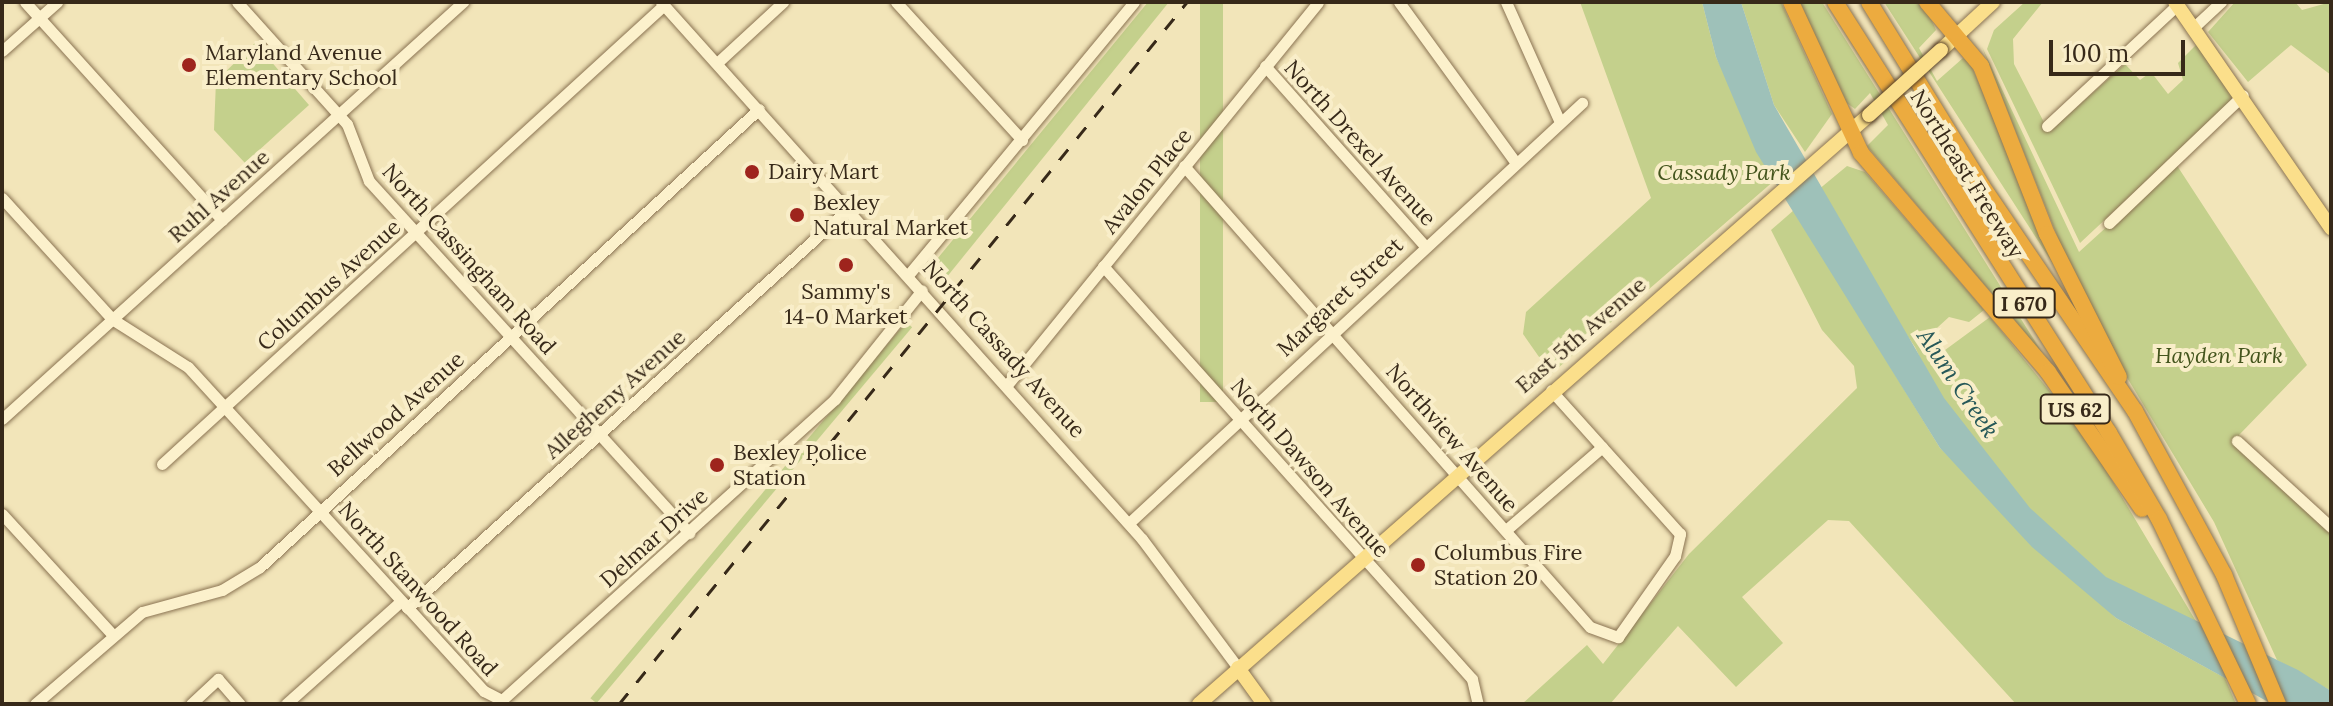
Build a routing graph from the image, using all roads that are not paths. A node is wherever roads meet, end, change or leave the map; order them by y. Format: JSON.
{"nodes":[{"id":1,"x":25,"y":2,"type":"edge"},
{"id":2,"x":57,"y":2,"type":"edge"},
{"id":3,"x":237,"y":2,"type":"edge"},
{"id":4,"x":783,"y":2,"type":"edge"},
{"id":5,"x":896,"y":2,"type":"edge"},
{"id":6,"x":1115,"y":2,"type":"edge"},
{"id":7,"x":1134,"y":2,"type":"edge"},
{"id":8,"x":1318,"y":2,"type":"edge"},
{"id":9,"x":1399,"y":2,"type":"edge"},
{"id":10,"x":1506,"y":2,"type":"edge"},
{"id":11,"x":1791,"y":2,"type":"edge"},
{"id":12,"x":1835,"y":2,"type":"edge"},
{"id":13,"x":1869,"y":2,"type":"edge"},
{"id":14,"x":1927,"y":2,"type":"edge"},
{"id":15,"x":1993,"y":2,"type":"edge"},
{"id":16,"x":2221,"y":2,"type":"edge"},
{"id":17,"x":456,"y":4,"type":"edge"},
{"id":18,"x":662,"y":4,"type":"edge"},
{"id":19,"x":2176,"y":4,"type":"edge"},
{"id":20,"x":1125,"y":13,"type":"junction"},
{"id":21,"x":39,"y":18,"type":"junction"},
{"id":22,"x":2194,"y":27,"type":"junction"},
{"id":23,"x":1958,"y":34,"type":"junction"},
{"id":24,"x":2,"y":51,"type":"edge"},
{"id":25,"x":717,"y":63,"type":"junction"},
{"id":26,"x":1265,"y":66,"type":"junction"},
{"id":27,"x":1891,"y":95,"type":"junction"},
{"id":28,"x":2243,"y":95,"type":"junction"},
{"id":29,"x":1582,"y":103,"type":"dead end"},
{"id":30,"x":759,"y":109,"type":"junction"},
{"id":31,"x":339,"y":114,"type":"junction"},
{"id":32,"x":1560,"y":122,"type":"junction"},
{"id":33,"x":2047,"y":126,"type":"dead end"},
{"id":34,"x":1849,"y":133,"type":"junction"},
{"id":35,"x":1022,"y":140,"type":"junction"},
{"id":36,"x":1516,"y":163,"type":"junction"},
{"id":37,"x":1184,"y":166,"type":"junction"},
{"id":38,"x":2,"y":198,"type":"edge"},
{"id":39,"x":849,"y":208,"type":"junction"},
{"id":40,"x":222,"y":220,"type":"junction"},
{"id":41,"x":2109,"y":223,"type":"dead end"},
{"id":42,"x":2331,"y":228,"type":"edge"},
{"id":43,"x":416,"y":232,"type":"junction"},
{"id":44,"x":1425,"y":246,"type":"junction"},
{"id":45,"x":1103,"y":266,"type":"junction"},
{"id":46,"x":909,"y":274,"type":"junction"},
{"id":47,"x":922,"y":290,"type":"junction"},
{"id":48,"x":112,"y":319,"type":"junction"},
{"id":49,"x":1332,"y":332,"type":"junction"},
{"id":50,"x":511,"y":336,"type":"junction"},
{"id":51,"x":1007,"y":385,"type":"junction"},
{"id":52,"x":1551,"y":390,"type":"junction"},
{"id":53,"x":226,"y":406,"type":"junction"},
{"id":54,"x":2135,"y":411,"type":"junction"},
{"id":55,"x":1239,"y":417,"type":"junction"},
{"id":56,"x":2,"y":419,"type":"edge"},
{"id":57,"x":600,"y":434,"type":"junction"},
{"id":58,"x":2237,"y":441,"type":"dead end"},
{"id":59,"x":1602,"y":447,"type":"junction"},
{"id":60,"x":162,"y":464,"type":"dead end"},
{"id":61,"x":1458,"y":473,"type":"junction"},
{"id":62,"x":320,"y":511,"type":"junction"},
{"id":63,"x":2,"y":514,"type":"edge"},
{"id":64,"x":1129,"y":523,"type":"junction"},
{"id":65,"x":2331,"y":527,"type":"edge"},
{"id":66,"x":1506,"y":530,"type":"junction"},
{"id":67,"x":689,"y":533,"type":"junction"},
{"id":68,"x":1362,"y":558,"type":"junction"},
{"id":69,"x":2196,"y":595,"type":"junction"},
{"id":70,"x":404,"y":605,"type":"junction"},
{"id":71,"x":113,"y":635,"type":"junction"},
{"id":72,"x":1238,"y":668,"type":"junction"},
{"id":73,"x":502,"y":700,"type":"joint"},
{"id":74,"x":1479,"y":702,"type":"edge"},
{"id":75,"x":35,"y":704,"type":"edge"},
{"id":76,"x":191,"y":704,"type":"edge"},
{"id":77,"x":240,"y":704,"type":"edge"},
{"id":78,"x":286,"y":704,"type":"edge"},
{"id":79,"x":1199,"y":704,"type":"edge"},
{"id":80,"x":1264,"y":704,"type":"edge"},
{"id":81,"x":2248,"y":704,"type":"edge"},
{"id":82,"x":2278,"y":704,"type":"edge"}],
"edges":[{"from":1,"to":21,"type":"street"},
{"from":2,"to":21,"type":"street"},
{"from":3,"to":31,"type":"street","name":"North Cassingham Road"},
{"from":4,"to":25,"type":"street"},
{"from":5,"to":35,"type":"street"},
{"from":6,"to":20,"type":"street"},
{"from":7,"to":20,"type":"street"},
{"from":8,"to":26,"type":"street","name":"Avalon Place"},
{"from":9,"to":36,"type":"street"},
{"from":10,"to":32,"type":"street"},
{"from":11,"to":34,"type":"highway"},
{"from":12,"to":27,"type":"highway","name":"Northeast Freeway","number":"I 670"},
{"from":13,"to":54,"type":"highway","name":"Northeast Freeway","number":"I 670"},
{"from":14,"to":23,"type":"highway"},
{"from":15,"to":23,"type":"main road","name":"East 5th Avenue"},
{"from":16,"to":22,"type":"street"},
{"from":17,"to":31,"type":"street","name":"Ruhl Avenue"},
{"from":18,"to":25,"type":"street","name":"North Cassady Avenue"},
{"from":18,"to":43,"type":"street","name":"Columbus Avenue"},
{"from":19,"to":22,"type":"main road"},
{"from":19,"to":33,"type":"street"},
{"from":20,"to":35,"type":"street"},
{"from":21,"to":24,"type":"street"},
{"from":21,"to":40,"type":"street"},
{"from":22,"to":28,"type":"main road"},
{"from":23,"to":27,"type":"main road","name":"East 5th Avenue","bridge":true},
{"from":23,"to":54,"type":"highway","number":"US 62"},
{"from":25,"to":30,"type":"street","name":"North Cassady Avenue"},
{"from":26,"to":37,"type":"street","name":"Avalon Place"},
{"from":26,"to":44,"type":"street","name":"North Drexel Avenue"},
{"from":27,"to":34,"type":"main road","name":"East 5th Avenue","bridge":true},
{"from":27,"to":69,"type":"highway","name":"Northeast Freeway","number":"I 670"},
{"from":28,"to":41,"type":"street"},
{"from":28,"to":42,"type":"main road"},
{"from":29,"to":32,"type":"street","name":"Margaret Street"},
{"from":30,"to":39,"type":"street","name":"North Cassady Avenue"},
{"from":30,"to":50,"type":"street","name":"Bellwood Avenue"},
{"from":31,"to":40,"type":"street","name":"Ruhl Avenue"},
{"from":31,"to":43,"type":"street","name":"North Cassingham Road"},
{"from":32,"to":36,"type":"street","name":"Margaret Street"},
{"from":34,"to":52,"type":"main road","name":"East 5th Avenue"},
{"from":34,"to":69,"type":"highway","number":"US 62"},
{"from":35,"to":46,"type":"street"},
{"from":36,"to":44,"type":"street","name":"Margaret Street"},
{"from":37,"to":45,"type":"street","name":"Avalon Place"},
{"from":37,"to":49,"type":"street","name":"Northview Avenue"},
{"from":38,"to":48,"type":"street","name":"North Stanwood Road"},
{"from":39,"to":46,"type":"street","name":"North Cassady Avenue"},
{"from":39,"to":57,"type":"street","name":"Allegheny Avenue"},
{"from":40,"to":48,"type":"street","name":"Ruhl Avenue"},
{"from":43,"to":50,"type":"street","name":"North Cassingham Road"},
{"from":43,"to":53,"type":"street","name":"Columbus Avenue"},
{"from":44,"to":49,"type":"street","name":"Margaret Street"},
{"from":45,"to":51,"type":"street","name":"Avalon Place"},
{"from":45,"to":55,"type":"street","name":"North Dawson Avenue"},
{"from":46,"to":47,"type":"street","name":"North Cassady Avenue"},
{"from":47,"to":51,"type":"street","name":"North Cassady Avenue"},
{"from":47,"to":67,"type":"street","name":"Delmar Drive"},
{"from":48,"to":53,"type":"street","name":"North Stanwood Road"},
{"from":48,"to":56,"type":"street","name":"Ruhl Avenue"},
{"from":49,"to":55,"type":"street","name":"Margaret Street"},
{"from":49,"to":61,"type":"street","name":"Northview Avenue"},
{"from":50,"to":57,"type":"street","name":"North Cassingham Road"},
{"from":50,"to":62,"type":"street","name":"Bellwood Avenue"},
{"from":51,"to":64,"type":"street","name":"North Cassady Avenue"},
{"from":52,"to":59,"type":"street"},
{"from":52,"to":61,"type":"main road","name":"East 5th Avenue"},
{"from":53,"to":60,"type":"street","name":"Columbus Avenue"},
{"from":53,"to":62,"type":"street","name":"North Stanwood Road"},
{"from":54,"to":82,"type":"highway","name":"Northeast Freeway","number":"I 670"},
{"from":55,"to":64,"type":"street","name":"Margaret Street"},
{"from":55,"to":68,"type":"street","name":"North Dawson Avenue"},
{"from":57,"to":67,"type":"street","name":"North Cassingham Road"},
{"from":57,"to":70,"type":"street","name":"Allegheny Avenue"},
{"from":58,"to":65,"type":"street"},
{"from":59,"to":66,"type":"street"},
{"from":59,"to":66,"type":"street","name":"Northview Avenue"},
{"from":61,"to":66,"type":"street","name":"Northview Avenue"},
{"from":61,"to":68,"type":"main road","name":"East 5th Avenue"},
{"from":62,"to":70,"type":"street","name":"North Stanwood Road"},
{"from":62,"to":71,"type":"street","name":"Bellwood Avenue"},
{"from":63,"to":71,"type":"street"},
{"from":64,"to":72,"type":"street","name":"North Cassady Avenue"},
{"from":67,"to":73,"type":"street","name":"Delmar Drive"},
{"from":68,"to":72,"type":"main road","name":"East 5th Avenue"},
{"from":68,"to":74,"type":"street","name":"North Dawson Avenue"},
{"from":69,"to":81,"type":"highway","name":"Northeast Freeway","number":"I 670"},
{"from":70,"to":73,"type":"street","name":"North Stanwood Road"},
{"from":70,"to":78,"type":"street","name":"Allegheny Avenue"},
{"from":71,"to":75,"type":"street","name":"Bellwood Avenue"},
{"from":72,"to":79,"type":"main road","name":"East 5th Avenue"},
{"from":72,"to":80,"type":"main road","name":"North Cassady Avenue"},
{"from":76,"to":77,"type":"street"}]}
